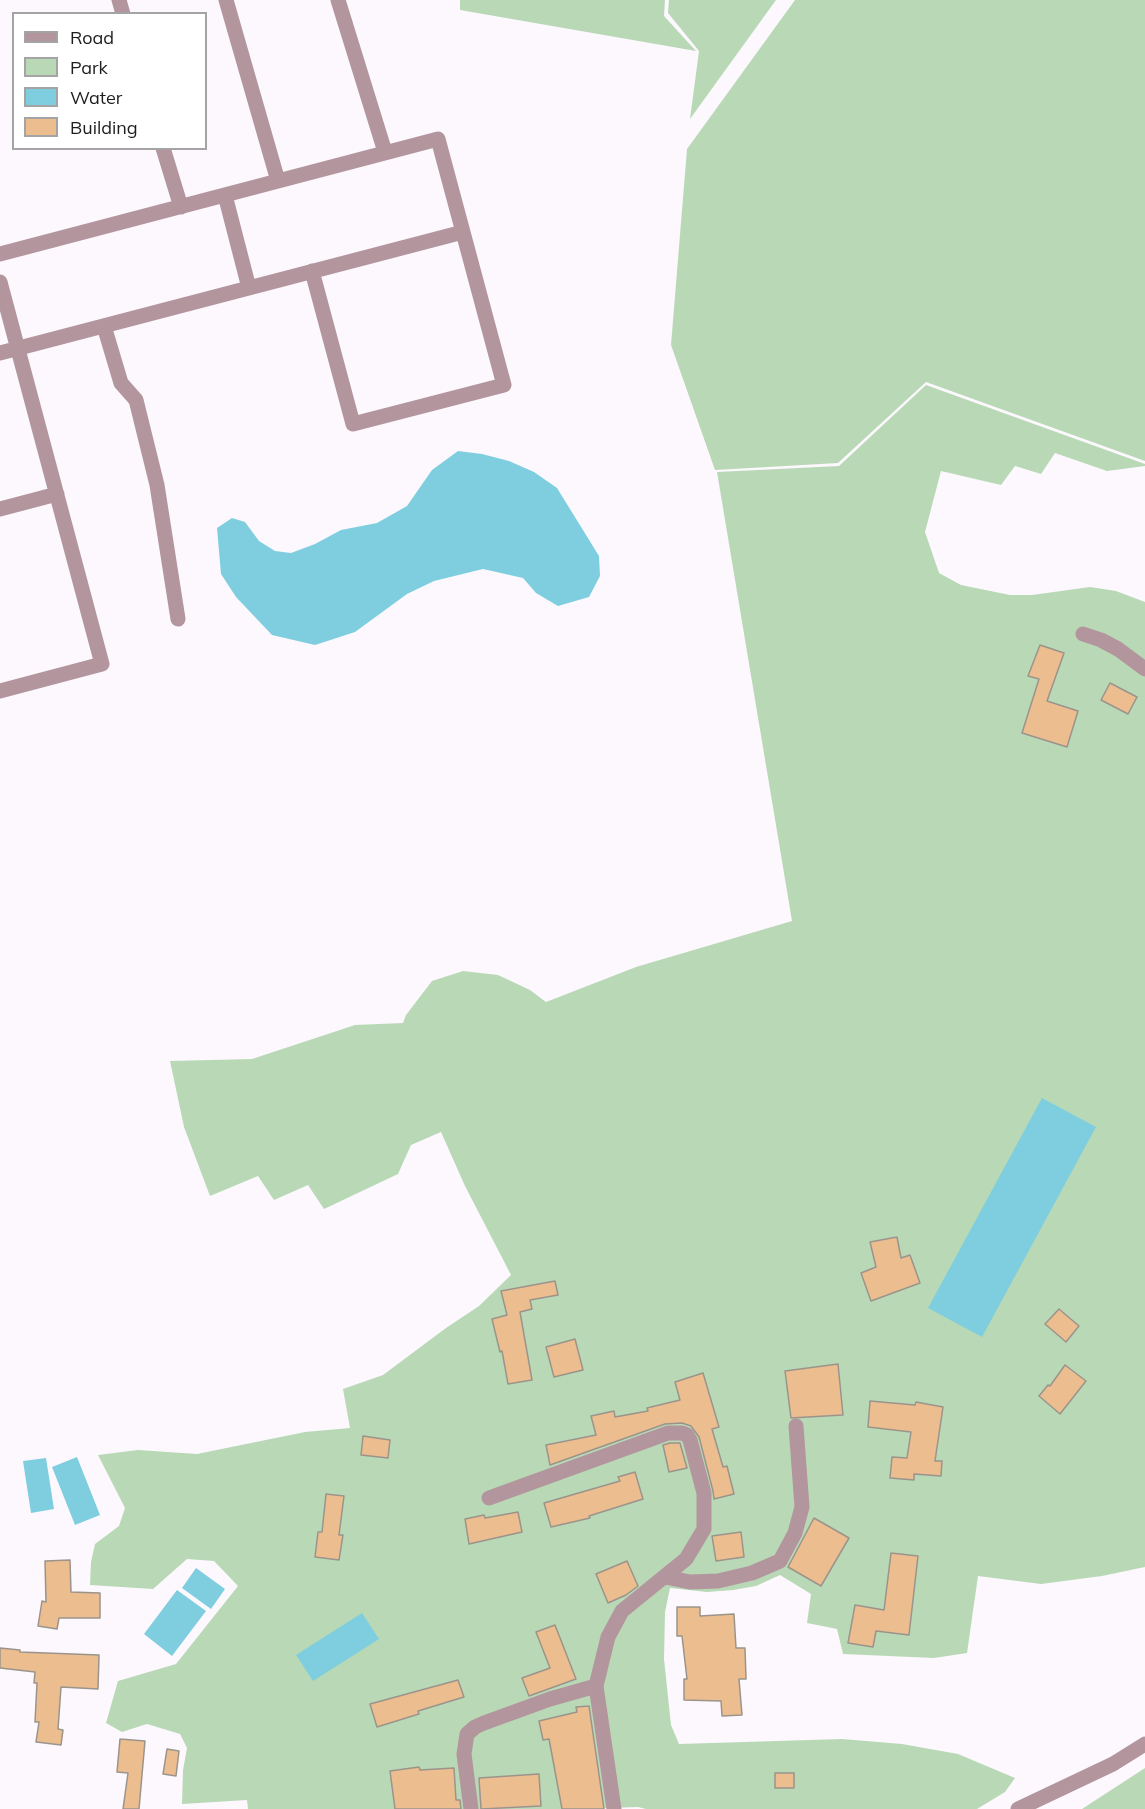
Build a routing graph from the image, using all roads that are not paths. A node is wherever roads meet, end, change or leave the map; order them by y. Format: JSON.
{"nodes":[{"id":1,"x":225,"y":0,"type":"edge"},
{"id":2,"x":338,"y":0,"type":"edge"},
{"id":3,"x":164,"y":150,"type":"edge"},
{"id":4,"x":385,"y":152,"type":"junction"},
{"id":5,"x":278,"y":181,"type":"junction"},
{"id":6,"x":225,"y":195,"type":"junction"},
{"id":7,"x":181,"y":207,"type":"junction"},
{"id":8,"x":463,"y":232,"type":"junction"},
{"id":9,"x":0,"y":254,"type":"edge"},
{"id":10,"x":312,"y":271,"type":"junction"},
{"id":11,"x":0,"y":282,"type":"edge"},
{"id":12,"x":249,"y":288,"type":"junction"},
{"id":13,"x":104,"y":326,"type":"junction"},
{"id":14,"x":18,"y":349,"type":"junction"},
{"id":15,"x":0,"y":353,"type":"edge"},
{"id":16,"x":57,"y":494,"type":"junction"},
{"id":17,"x":0,"y":509,"type":"edge"},
{"id":18,"x":178,"y":619,"type":"dead end"},
{"id":19,"x":1083,"y":634,"type":"dead end"},
{"id":20,"x":1145,"y":669,"type":"edge"},
{"id":21,"x":0,"y":691,"type":"edge"},
{"id":22,"x":796,"y":1426,"type":"dead end"},
{"id":23,"x":489,"y":1498,"type":"dead end"},
{"id":24,"x":665,"y":1577,"type":"junction"},
{"id":25,"x":596,"y":1686,"type":"junction"},
{"id":26,"x":1145,"y":1744,"type":"edge"},
{"id":27,"x":471,"y":1809,"type":"edge"},
{"id":28,"x":614,"y":1809,"type":"edge"},
{"id":29,"x":1018,"y":1809,"type":"edge"}],
"edges":[{"from":1,"to":5,"type":"street"},
{"from":2,"to":4,"type":"street"},
{"from":3,"to":7,"type":"street"},
{"from":4,"to":5,"type":"street"},
{"from":4,"to":8,"type":"street"},
{"from":5,"to":6,"type":"street"},
{"from":6,"to":7,"type":"street"},
{"from":6,"to":12,"type":"street"},
{"from":7,"to":9,"type":"street"},
{"from":8,"to":10,"type":"street"},
{"from":8,"to":10,"type":"street"},
{"from":10,"to":12,"type":"street"},
{"from":11,"to":14,"type":"street"},
{"from":12,"to":13,"type":"street"},
{"from":13,"to":14,"type":"street"},
{"from":13,"to":18,"type":"street"},
{"from":14,"to":15,"type":"street"},
{"from":14,"to":16,"type":"street"},
{"from":16,"to":17,"type":"street"},
{"from":16,"to":21,"type":"street"},
{"from":19,"to":20,"type":"street"},
{"from":22,"to":24,"type":"street"},
{"from":23,"to":24,"type":"street"},
{"from":24,"to":25,"type":"street"},
{"from":25,"to":27,"type":"street"},
{"from":25,"to":28,"type":"street"},
{"from":26,"to":29,"type":"street"}]}
